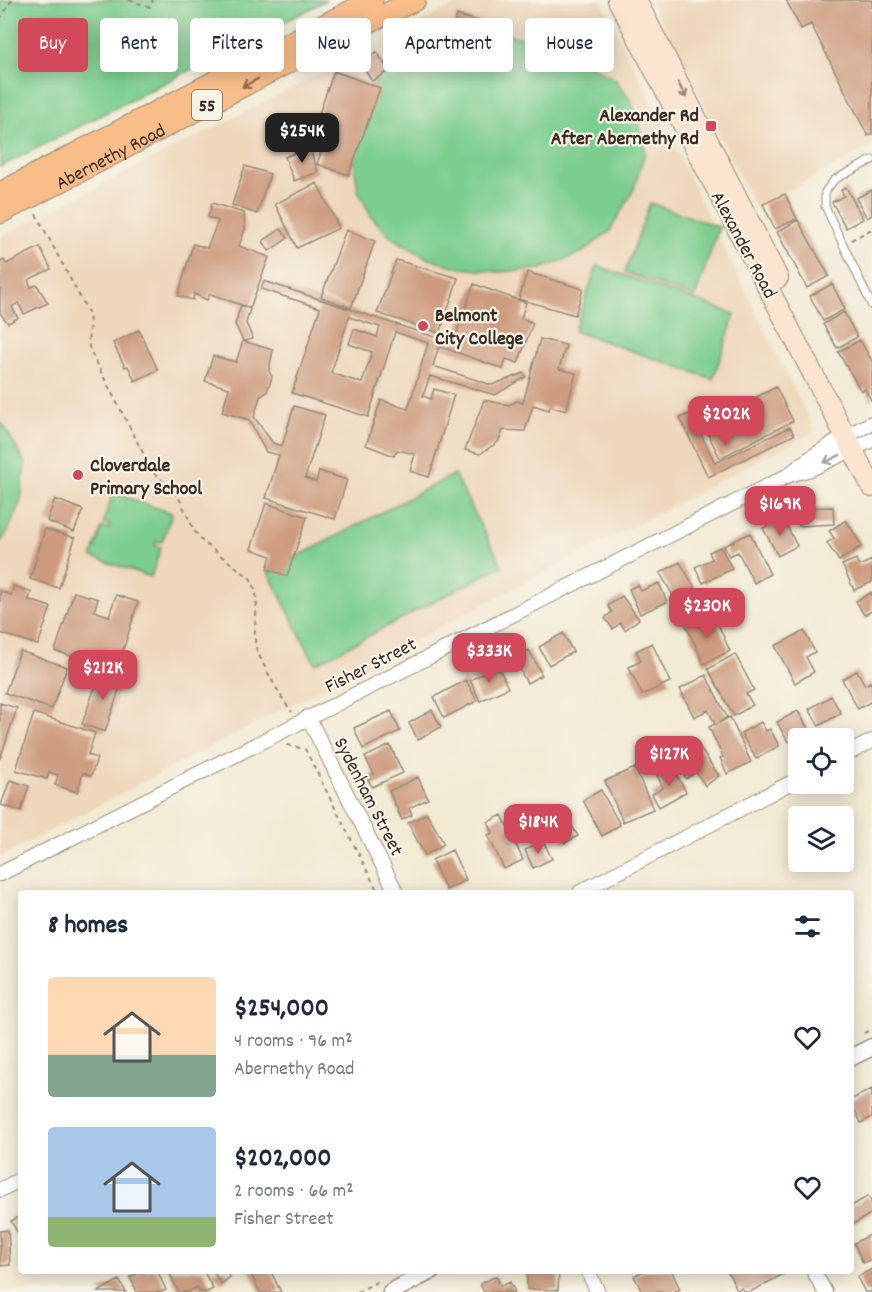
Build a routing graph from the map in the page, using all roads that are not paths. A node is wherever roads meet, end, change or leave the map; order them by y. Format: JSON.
{"nodes":[{"id":1,"x":372,"y":0,"type":"edge"},
{"id":2,"x":415,"y":0,"type":"edge"},
{"id":3,"x":618,"y":0,"type":"edge"},
{"id":4,"x":636,"y":0,"type":"edge"},
{"id":5,"x":872,"y":160,"type":"edge"},
{"id":6,"x":0,"y":193,"type":"edge"},
{"id":7,"x":0,"y":213,"type":"edge"},
{"id":8,"x":872,"y":306,"type":"edge"},
{"id":9,"x":862,"y":440,"type":"edge"},
{"id":10,"x":872,"y":487,"type":"edge"},
{"id":11,"x":304,"y":712,"type":"junction"},
{"id":12,"x":872,"y":741,"type":"edge"},
{"id":13,"x":854,"y":750,"type":"edge"},
{"id":14,"x":788,"y":784,"type":"edge"},
{"id":15,"x":0,"y":874,"type":"edge"},
{"id":16,"x":395,"y":890,"type":"edge"},
{"id":17,"x":584,"y":890,"type":"edge"},
{"id":18,"x":872,"y":1047,"type":"edge"},
{"id":19,"x":854,"y":1056,"type":"edge"},
{"id":20,"x":18,"y":1181,"type":"edge"},
{"id":21,"x":0,"y":1190,"type":"edge"},
{"id":22,"x":421,"y":1274,"type":"edge"},
{"id":23,"x":589,"y":1274,"type":"edge"},
{"id":24,"x":815,"y":1274,"type":"edge"},
{"id":25,"x":390,"y":1284,"type":"edge"},
{"id":26,"x":598,"y":1292,"type":"edge"},
{"id":27,"x":825,"y":1292,"type":"edge"}],
"edges":[{"from":1,"to":6,"type":"main road","name":"Abernethy Road","number":"55"},
{"from":2,"to":7,"type":"main road","name":"Abernethy Road","number":"55","one_way":true},
{"from":3,"to":9,"type":"main road","name":"Alexander Road"},
{"from":4,"to":9,"type":"main road","name":"Alexander Road","one_way":true},
{"from":5,"to":8,"type":"lane"},
{"from":9,"to":10,"type":"main road","name":"Alexander Road"},
{"from":9,"to":11,"type":"street","name":"Fisher Street"},
{"from":11,"to":15,"type":"street","name":"Fisher Street"},
{"from":11,"to":16,"type":"street","name":"Sydenham Street"},
{"from":12,"to":13,"type":"street"},
{"from":14,"to":17,"type":"street"},
{"from":18,"to":19,"type":"street"},
{"from":20,"to":21,"type":"street"},
{"from":22,"to":25,"type":"street"},
{"from":23,"to":26,"type":"street"},
{"from":24,"to":27,"type":"street"}]}
